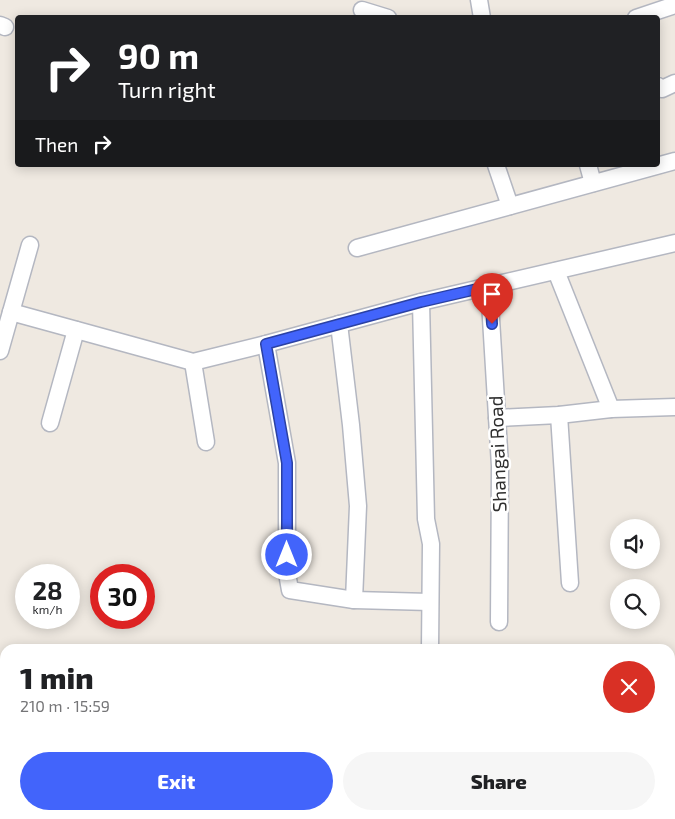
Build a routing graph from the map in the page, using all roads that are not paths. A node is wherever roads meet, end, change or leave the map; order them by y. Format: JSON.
{"nodes":[{"id":1,"x":479,"y":0,"type":"edge"},
{"id":2,"x":675,"y":5,"type":"edge"},
{"id":3,"x":362,"y":9,"type":"edge"},
{"id":4,"x":379,"y":15,"type":"edge"},
{"id":5,"x":482,"y":15,"type":"edge"},
{"id":6,"x":645,"y":15,"type":"edge"},
{"id":7,"x":675,"y":84,"type":"edge"},
{"id":8,"x":660,"y":89,"type":"edge"},
{"id":9,"x":675,"y":161,"type":"edge"},
{"id":10,"x":660,"y":165,"type":"edge"},
{"id":11,"x":497,"y":167,"type":"edge"},
{"id":12,"x":589,"y":167,"type":"edge"},
{"id":13,"x":653,"y":167,"type":"edge"},
{"id":14,"x":593,"y":183,"type":"junction"},
{"id":15,"x":510,"y":206,"type":"junction"},
{"id":16,"x":675,"y":243,"type":"edge"},
{"id":17,"x":30,"y":245,"type":"dead end"},
{"id":18,"x":357,"y":248,"type":"dead end"},
{"id":19,"x":556,"y":271,"type":"junction"},
{"id":20,"x":490,"y":286,"type":"junction"},
{"id":21,"x":421,"y":302,"type":"junction"},
{"id":22,"x":11,"y":312,"type":"junction"},
{"id":23,"x":339,"y":324,"type":"junction"},
{"id":24,"x":76,"y":330,"type":"junction"},
{"id":25,"x":266,"y":344,"type":"junction"},
{"id":26,"x":0,"y":350,"type":"edge"},
{"id":27,"x":193,"y":362,"type":"junction"},
{"id":28,"x":675,"y":407,"type":"edge"},
{"id":29,"x":610,"y":409,"type":"junction"},
{"id":30,"x":560,"y":415,"type":"junction"},
{"id":31,"x":497,"y":418,"type":"junction"},
{"id":32,"x":50,"y":423,"type":"dead end"},
{"id":33,"x":206,"y":442,"type":"dead end"},
{"id":34,"x":570,"y":583,"type":"dead end"},
{"id":35,"x":354,"y":600,"type":"junction"},
{"id":36,"x":430,"y":602,"type":"junction"},
{"id":37,"x":499,"y":622,"type":"dead end"},
{"id":38,"x":430,"y":644,"type":"edge"}],
"edges":[{"from":1,"to":5,"type":"street"},
{"from":2,"to":6,"type":"street"},
{"from":3,"to":4,"type":"street"},
{"from":7,"to":8,"type":"street"},
{"from":9,"to":10,"type":"street"},
{"from":11,"to":15,"type":"street"},
{"from":12,"to":14,"type":"street"},
{"from":13,"to":14,"type":"street"},
{"from":14,"to":15,"type":"street"},
{"from":15,"to":18,"type":"street"},
{"from":16,"to":19,"type":"street"},
{"from":17,"to":22,"type":"street"},
{"from":19,"to":20,"type":"street"},
{"from":19,"to":29,"type":"street"},
{"from":20,"to":21,"type":"street"},
{"from":20,"to":31,"type":"street","name":"Shangai Road"},
{"from":21,"to":23,"type":"street"},
{"from":21,"to":36,"type":"street"},
{"from":22,"to":24,"type":"street"},
{"from":22,"to":26,"type":"street"},
{"from":23,"to":25,"type":"street"},
{"from":23,"to":35,"type":"street"},
{"from":24,"to":27,"type":"street"},
{"from":24,"to":32,"type":"street"},
{"from":25,"to":27,"type":"street"},
{"from":25,"to":35,"type":"street"},
{"from":27,"to":33,"type":"street"},
{"from":28,"to":29,"type":"street"},
{"from":29,"to":30,"type":"street"},
{"from":30,"to":31,"type":"street"},
{"from":30,"to":34,"type":"street"},
{"from":31,"to":37,"type":"street","name":"Shangai Road"},
{"from":35,"to":36,"type":"street"},
{"from":36,"to":38,"type":"street"}]}
